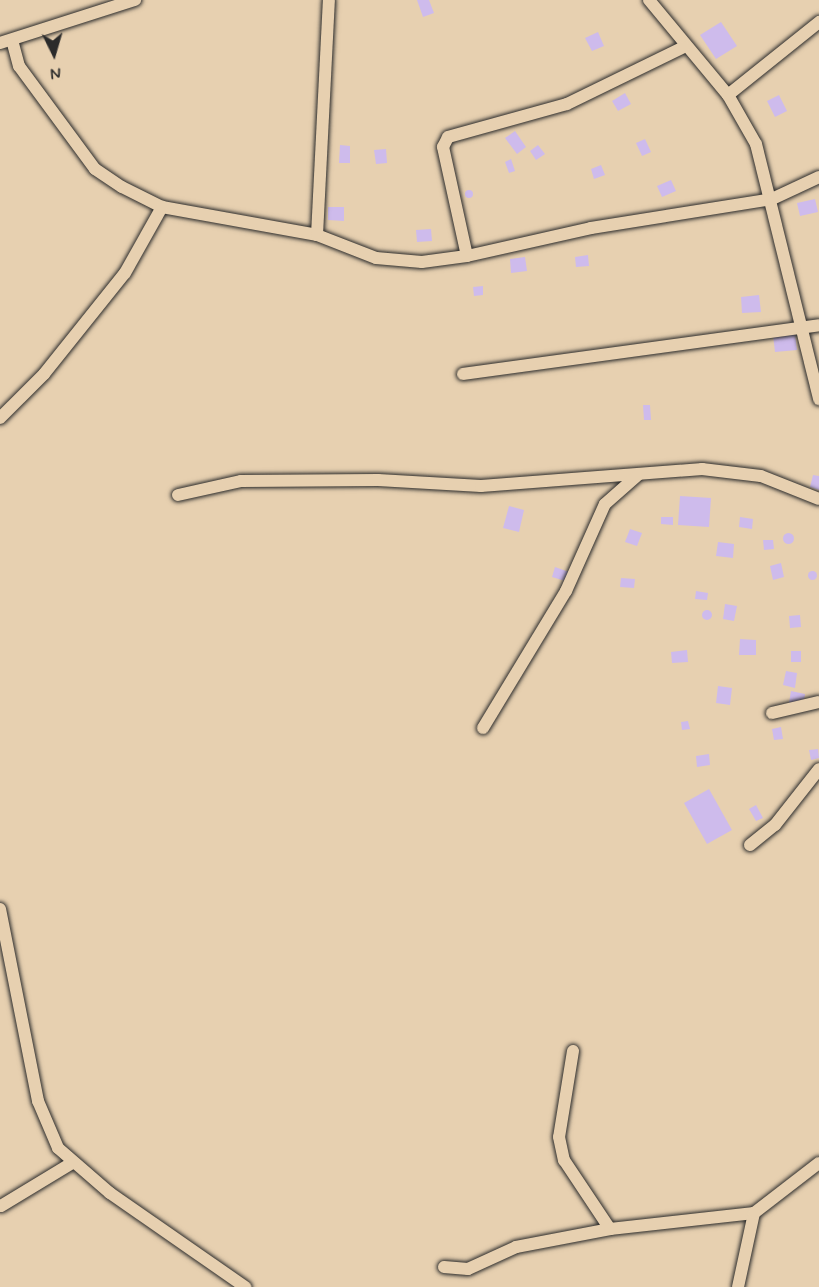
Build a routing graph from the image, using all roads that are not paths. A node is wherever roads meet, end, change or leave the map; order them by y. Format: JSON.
{"nodes":[{"id":1,"x":135,"y":0,"type":"edge"},
{"id":2,"x":329,"y":0,"type":"edge"},
{"id":3,"x":649,"y":0,"type":"edge"},
{"id":4,"x":819,"y":22,"type":"edge"},
{"id":5,"x":6,"y":42,"type":"edge"},
{"id":6,"x":684,"y":47,"type":"junction"},
{"id":7,"x":728,"y":94,"type":"junction"},
{"id":8,"x":819,"y":177,"type":"edge"},
{"id":9,"x":772,"y":199,"type":"junction"},
{"id":10,"x":162,"y":207,"type":"junction"},
{"id":11,"x":317,"y":235,"type":"junction"},
{"id":12,"x":467,"y":256,"type":"junction"},
{"id":13,"x":819,"y":325,"type":"edge"},
{"id":14,"x":804,"y":329,"type":"junction"},
{"id":15,"x":463,"y":374,"type":"dead end"},
{"id":16,"x":819,"y":399,"type":"edge"},
{"id":17,"x":0,"y":418,"type":"edge"},
{"id":18,"x":639,"y":474,"type":"junction"},
{"id":19,"x":178,"y":495,"type":"dead end"},
{"id":20,"x":819,"y":499,"type":"edge"},
{"id":21,"x":819,"y":702,"type":"edge"},
{"id":22,"x":772,"y":713,"type":"dead end"},
{"id":23,"x":483,"y":728,"type":"dead end"},
{"id":24,"x":819,"y":769,"type":"edge"},
{"id":25,"x":750,"y":845,"type":"dead end"},
{"id":26,"x":0,"y":909,"type":"edge"},
{"id":27,"x":6,"y":964,"type":"edge"},
{"id":28,"x":573,"y":1051,"type":"dead end"},
{"id":29,"x":72,"y":1163,"type":"junction"},
{"id":30,"x":819,"y":1163,"type":"edge"},
{"id":31,"x":1,"y":1206,"type":"edge"},
{"id":32,"x":754,"y":1213,"type":"junction"},
{"id":33,"x":610,"y":1229,"type":"junction"},
{"id":34,"x":444,"y":1267,"type":"dead end"},
{"id":35,"x":245,"y":1287,"type":"edge"},
{"id":36,"x":738,"y":1287,"type":"edge"}],
"edges":[{"from":1,"to":5,"type":"street"},
{"from":2,"to":11,"type":"street"},
{"from":3,"to":6,"type":"street"},
{"from":4,"to":7,"type":"street"},
{"from":5,"to":10,"type":"street"},
{"from":6,"to":7,"type":"street"},
{"from":6,"to":12,"type":"street"},
{"from":7,"to":9,"type":"street"},
{"from":8,"to":9,"type":"street"},
{"from":9,"to":12,"type":"street"},
{"from":9,"to":14,"type":"street"},
{"from":10,"to":11,"type":"street"},
{"from":10,"to":17,"type":"street"},
{"from":11,"to":12,"type":"street"},
{"from":13,"to":14,"type":"street"},
{"from":14,"to":15,"type":"street"},
{"from":14,"to":16,"type":"street"},
{"from":18,"to":19,"type":"street"},
{"from":18,"to":20,"type":"street"},
{"from":18,"to":23,"type":"street"},
{"from":21,"to":22,"type":"street"},
{"from":24,"to":25,"type":"street"},
{"from":26,"to":27,"type":"street"},
{"from":27,"to":29,"type":"street"},
{"from":28,"to":33,"type":"street"},
{"from":29,"to":31,"type":"street"},
{"from":29,"to":35,"type":"street"},
{"from":30,"to":32,"type":"street"},
{"from":32,"to":33,"type":"street"},
{"from":32,"to":36,"type":"street"},
{"from":33,"to":34,"type":"street"}]}
